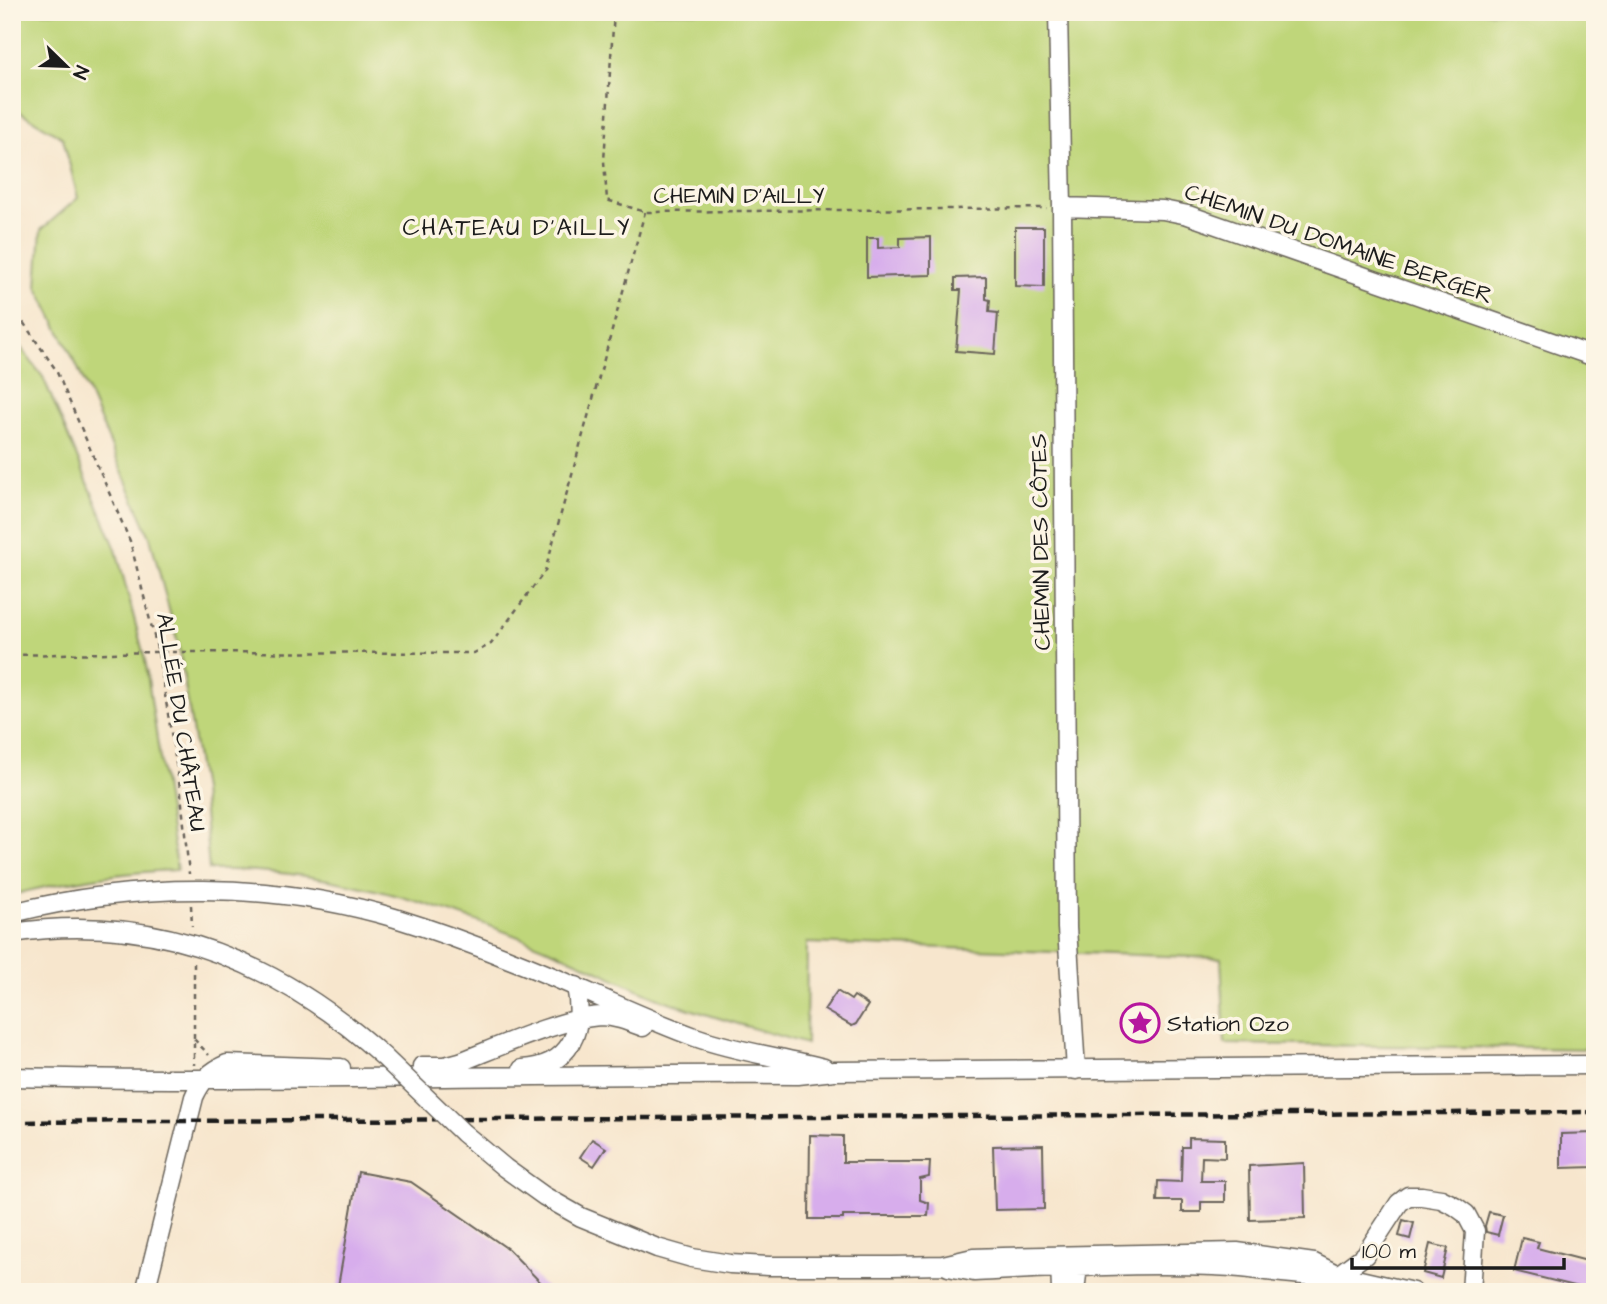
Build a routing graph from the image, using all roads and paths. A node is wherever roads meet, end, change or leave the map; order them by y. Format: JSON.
{"nodes":[{"id":1,"x":614,"y":12,"type":"edge"},
{"id":2,"x":1058,"y":12,"type":"edge"},
{"id":3,"x":1062,"y":208,"type":"junction"},
{"id":4,"x":645,"y":212,"type":"junction"},
{"id":5,"x":12,"y":306,"type":"edge"},
{"id":6,"x":1595,"y":357,"type":"edge"},
{"id":7,"x":158,"y":652,"type":"junction"},
{"id":8,"x":12,"y":655,"type":"edge"},
{"id":9,"x":189,"y":880,"type":"dead end"},
{"id":10,"x":190,"y":898,"type":"dead end"},
{"id":11,"x":12,"y":913,"type":"edge"},
{"id":12,"x":192,"y":926,"type":"dead end"},
{"id":13,"x":12,"y":933,"type":"edge"},
{"id":14,"x":194,"y":964,"type":"dead end"},
{"id":15,"x":576,"y":986,"type":"junction"},
{"id":16,"x":578,"y":1020,"type":"junction"},
{"id":17,"x":696,"y":1037,"type":"junction"},
{"id":18,"x":193,"y":1038,"type":"junction"},
{"id":19,"x":227,"y":1064,"type":"junction"},
{"id":20,"x":1595,"y":1065,"type":"edge"},
{"id":21,"x":834,"y":1070,"type":"junction"},
{"id":22,"x":1076,"y":1070,"type":"junction"},
{"id":23,"x":12,"y":1077,"type":"edge"},
{"id":24,"x":478,"y":1078,"type":"junction"},
{"id":25,"x":198,"y":1080,"type":"junction"},
{"id":26,"x":1069,"y":1262,"type":"junction"},
{"id":27,"x":1311,"y":1277,"type":"edge"},
{"id":28,"x":1348,"y":1281,"type":"edge"},
{"id":29,"x":145,"y":1292,"type":"edge"},
{"id":30,"x":1061,"y":1292,"type":"edge"},
{"id":31,"x":1075,"y":1292,"type":"edge"},
{"id":32,"x":1413,"y":1292,"type":"edge"},
{"id":33,"x":1471,"y":1292,"type":"edge"}],
"edges":[{"from":1,"to":4,"type":"path","name":"CHEMIN D'AILLY"},
{"from":2,"to":3,"type":"street","name":"CHEMIN DES CÔTES"},
{"from":3,"to":4,"type":"path","name":"CHEMIN D'AILLY"},
{"from":3,"to":6,"type":"street","name":"CHEMIN DU DOMAINE BERGER"},
{"from":3,"to":22,"type":"street","name":"CHEMIN DES CÔTES"},
{"from":4,"to":7,"type":"path"},
{"from":5,"to":7,"type":"path","name":"ALLÉE DU CHÂTEAU"},
{"from":7,"to":8,"type":"path"},
{"from":7,"to":9,"type":"path","name":"ALLÉE DU CHÂTEAU"},
{"from":10,"to":12,"type":"path"},
{"from":11,"to":15,"type":"street"},
{"from":13,"to":26,"type":"street","bridge":true},
{"from":14,"to":18,"type":"path"},
{"from":15,"to":16,"type":"street"},
{"from":15,"to":17,"type":"street"},
{"from":16,"to":17,"type":"street"},
{"from":16,"to":19,"type":"street"},
{"from":16,"to":24,"type":"street"},
{"from":17,"to":21,"type":"street"},
{"from":18,"to":19,"type":"path"},
{"from":18,"to":25,"type":"path"},
{"from":19,"to":25,"type":"street"},
{"from":20,"to":22,"type":"street"},
{"from":21,"to":22,"type":"street"},
{"from":21,"to":24,"type":"street"},
{"from":23,"to":25,"type":"street"},
{"from":24,"to":25,"type":"street"},
{"from":25,"to":29,"type":"street"},
{"from":26,"to":27,"type":"street"},
{"from":26,"to":30,"type":"street"},
{"from":26,"to":31,"type":"street"},
{"from":27,"to":28,"type":"street"},
{"from":28,"to":32,"type":"street"},
{"from":28,"to":33,"type":"street"}]}
